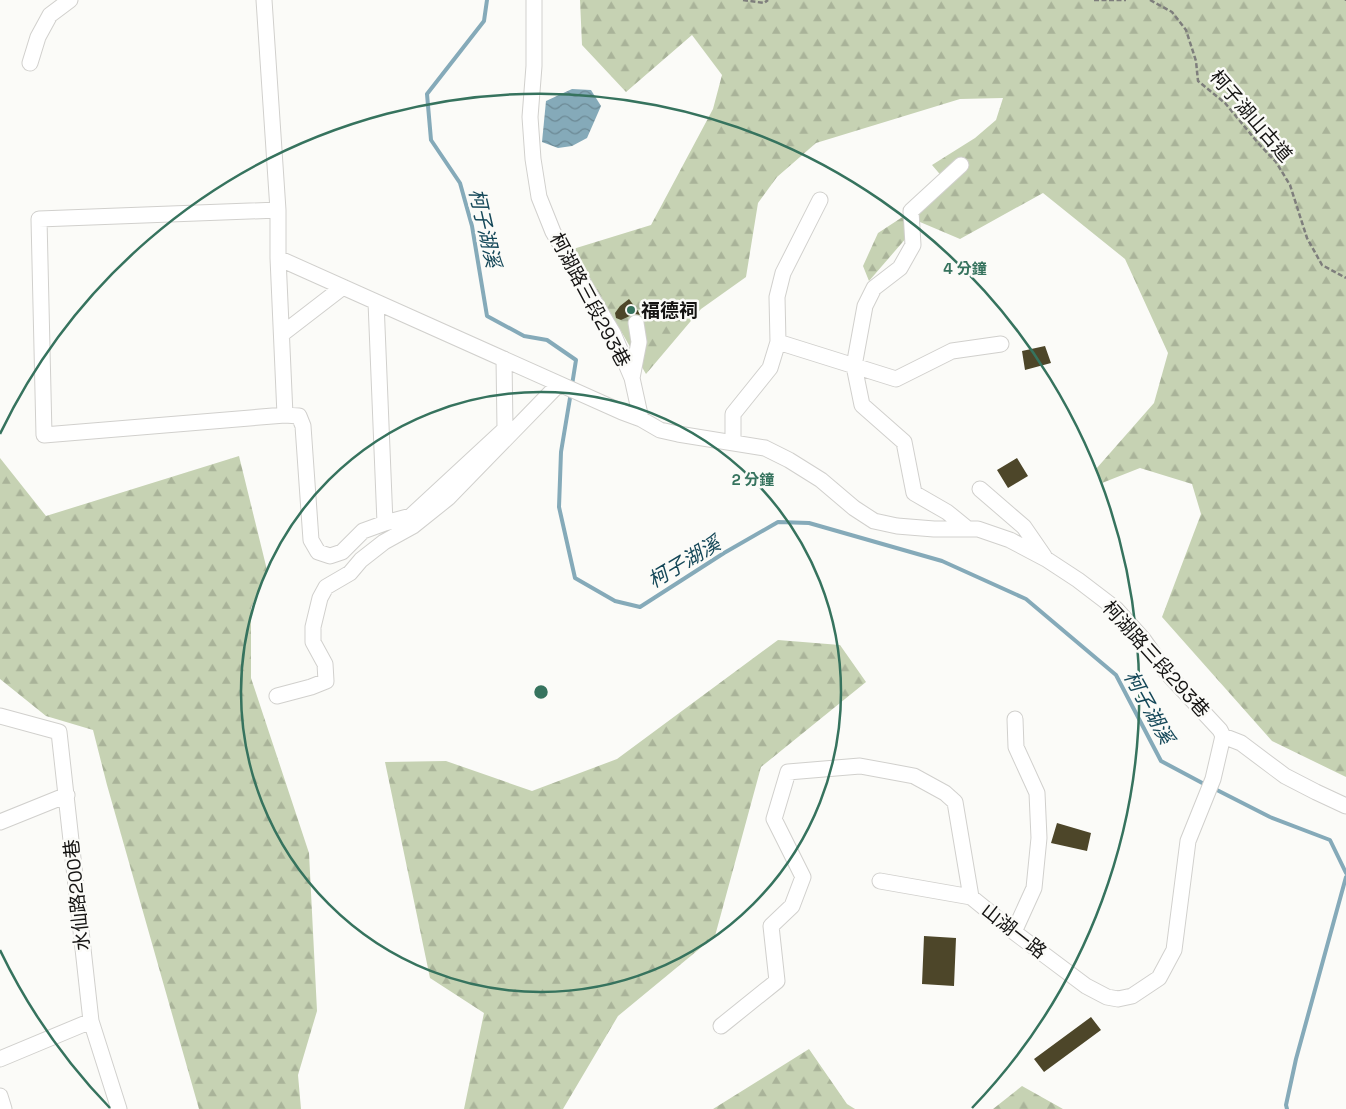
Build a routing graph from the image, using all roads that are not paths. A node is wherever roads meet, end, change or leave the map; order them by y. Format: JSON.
{"nodes":[{"id":1,"x":70,"y":0,"type":"edge"},
{"id":2,"x":264,"y":0,"type":"edge"},
{"id":3,"x":534,"y":0,"type":"edge"},
{"id":4,"x":30,"y":63,"type":"dead end"},
{"id":5,"x":961,"y":165,"type":"dead end"},
{"id":6,"x":820,"y":200,"type":"dead end"},
{"id":7,"x":278,"y":210,"type":"junction"},
{"id":8,"x":278,"y":258,"type":"junction"},
{"id":9,"x":343,"y":287,"type":"junction"},
{"id":10,"x":376,"y":302,"type":"junction"},
{"id":11,"x":636,"y":323,"type":"dead end"},
{"id":12,"x":282,"y":334,"type":"junction"},
{"id":13,"x":778,"y":342,"type":"junction"},
{"id":14,"x":1001,"y":344,"type":"dead end"},
{"id":15,"x":504,"y":359,"type":"junction"},
{"id":16,"x":854,"y":366,"type":"junction"},
{"id":17,"x":632,"y":378,"type":"junction"},
{"id":18,"x":559,"y":384,"type":"junction"},
{"id":19,"x":285,"y":416,"type":"junction"},
{"id":20,"x":641,"y":419,"type":"junction"},
{"id":21,"x":733,"y":442,"type":"junction"},
{"id":22,"x":980,"y":488,"type":"dead end"},
{"id":23,"x":384,"y":523,"type":"junction"},
{"id":24,"x":968,"y":529,"type":"junction"},
{"id":25,"x":1046,"y":559,"type":"junction"},
{"id":26,"x":277,"y":696,"type":"dead end"},
{"id":27,"x":0,"y":716,"type":"edge"},
{"id":28,"x":1014,"y":719,"type":"dead end"},
{"id":29,"x":1223,"y":736,"type":"junction"},
{"id":30,"x":66,"y":795,"type":"junction"},
{"id":31,"x":1346,"y":806,"type":"edge"},
{"id":32,"x":0,"y":822,"type":"edge"},
{"id":33,"x":880,"y":881,"type":"dead end"},
{"id":34,"x":971,"y":897,"type":"junction"},
{"id":35,"x":1014,"y":932,"type":"junction"},
{"id":36,"x":91,"y":1021,"type":"junction"},
{"id":37,"x":721,"y":1026,"type":"dead end"},
{"id":38,"x":0,"y":1059,"type":"edge"},
{"id":39,"x":0,"y":1096,"type":"edge"},
{"id":40,"x":4,"y":1109,"type":"edge"},
{"id":41,"x":118,"y":1109,"type":"edge"}],
"edges":[{"from":1,"to":4,"type":"street"},
{"from":2,"to":7,"type":"street"},
{"from":3,"to":17,"type":"street","name":"柯湖路三段293巷"},
{"from":5,"to":16,"type":"street"},
{"from":6,"to":13,"type":"street"},
{"from":7,"to":8,"type":"street"},
{"from":7,"to":19,"type":"street"},
{"from":8,"to":9,"type":"street"},
{"from":8,"to":12,"type":"street"},
{"from":9,"to":10,"type":"street"},
{"from":9,"to":12,"type":"street"},
{"from":10,"to":15,"type":"street"},
{"from":10,"to":23,"type":"street"},
{"from":11,"to":17,"type":"street"},
{"from":12,"to":19,"type":"street"},
{"from":13,"to":16,"type":"street"},
{"from":13,"to":21,"type":"street"},
{"from":14,"to":16,"type":"street"},
{"from":15,"to":18,"type":"street"},
{"from":15,"to":23,"type":"street"},
{"from":16,"to":24,"type":"street"},
{"from":17,"to":20,"type":"street","name":"柯湖路三段293巷"},
{"from":18,"to":20,"type":"street"},
{"from":18,"to":26,"type":"street"},
{"from":19,"to":23,"type":"street"},
{"from":20,"to":21,"type":"street","name":"柯湖路三段293巷"},
{"from":21,"to":24,"type":"street","name":"柯湖路三段293巷"},
{"from":22,"to":25,"type":"street"},
{"from":24,"to":25,"type":"street","name":"柯湖路三段293巷"},
{"from":25,"to":29,"type":"street","name":"柯湖路三段293巷"},
{"from":27,"to":30,"type":"street","name":"水仙路200巷"},
{"from":28,"to":35,"type":"street"},
{"from":29,"to":31,"type":"street"},
{"from":29,"to":35,"type":"street","name":"山湖一路"},
{"from":30,"to":32,"type":"street"},
{"from":30,"to":36,"type":"street","name":"水仙路200巷"},
{"from":33,"to":34,"type":"street"},
{"from":34,"to":35,"type":"street","name":"山湖一路"},
{"from":34,"to":37,"type":"street","name":"山湖一路"},
{"from":36,"to":38,"type":"street"},
{"from":36,"to":41,"type":"street","name":"水仙路200巷"},
{"from":39,"to":40,"type":"street"}]}
